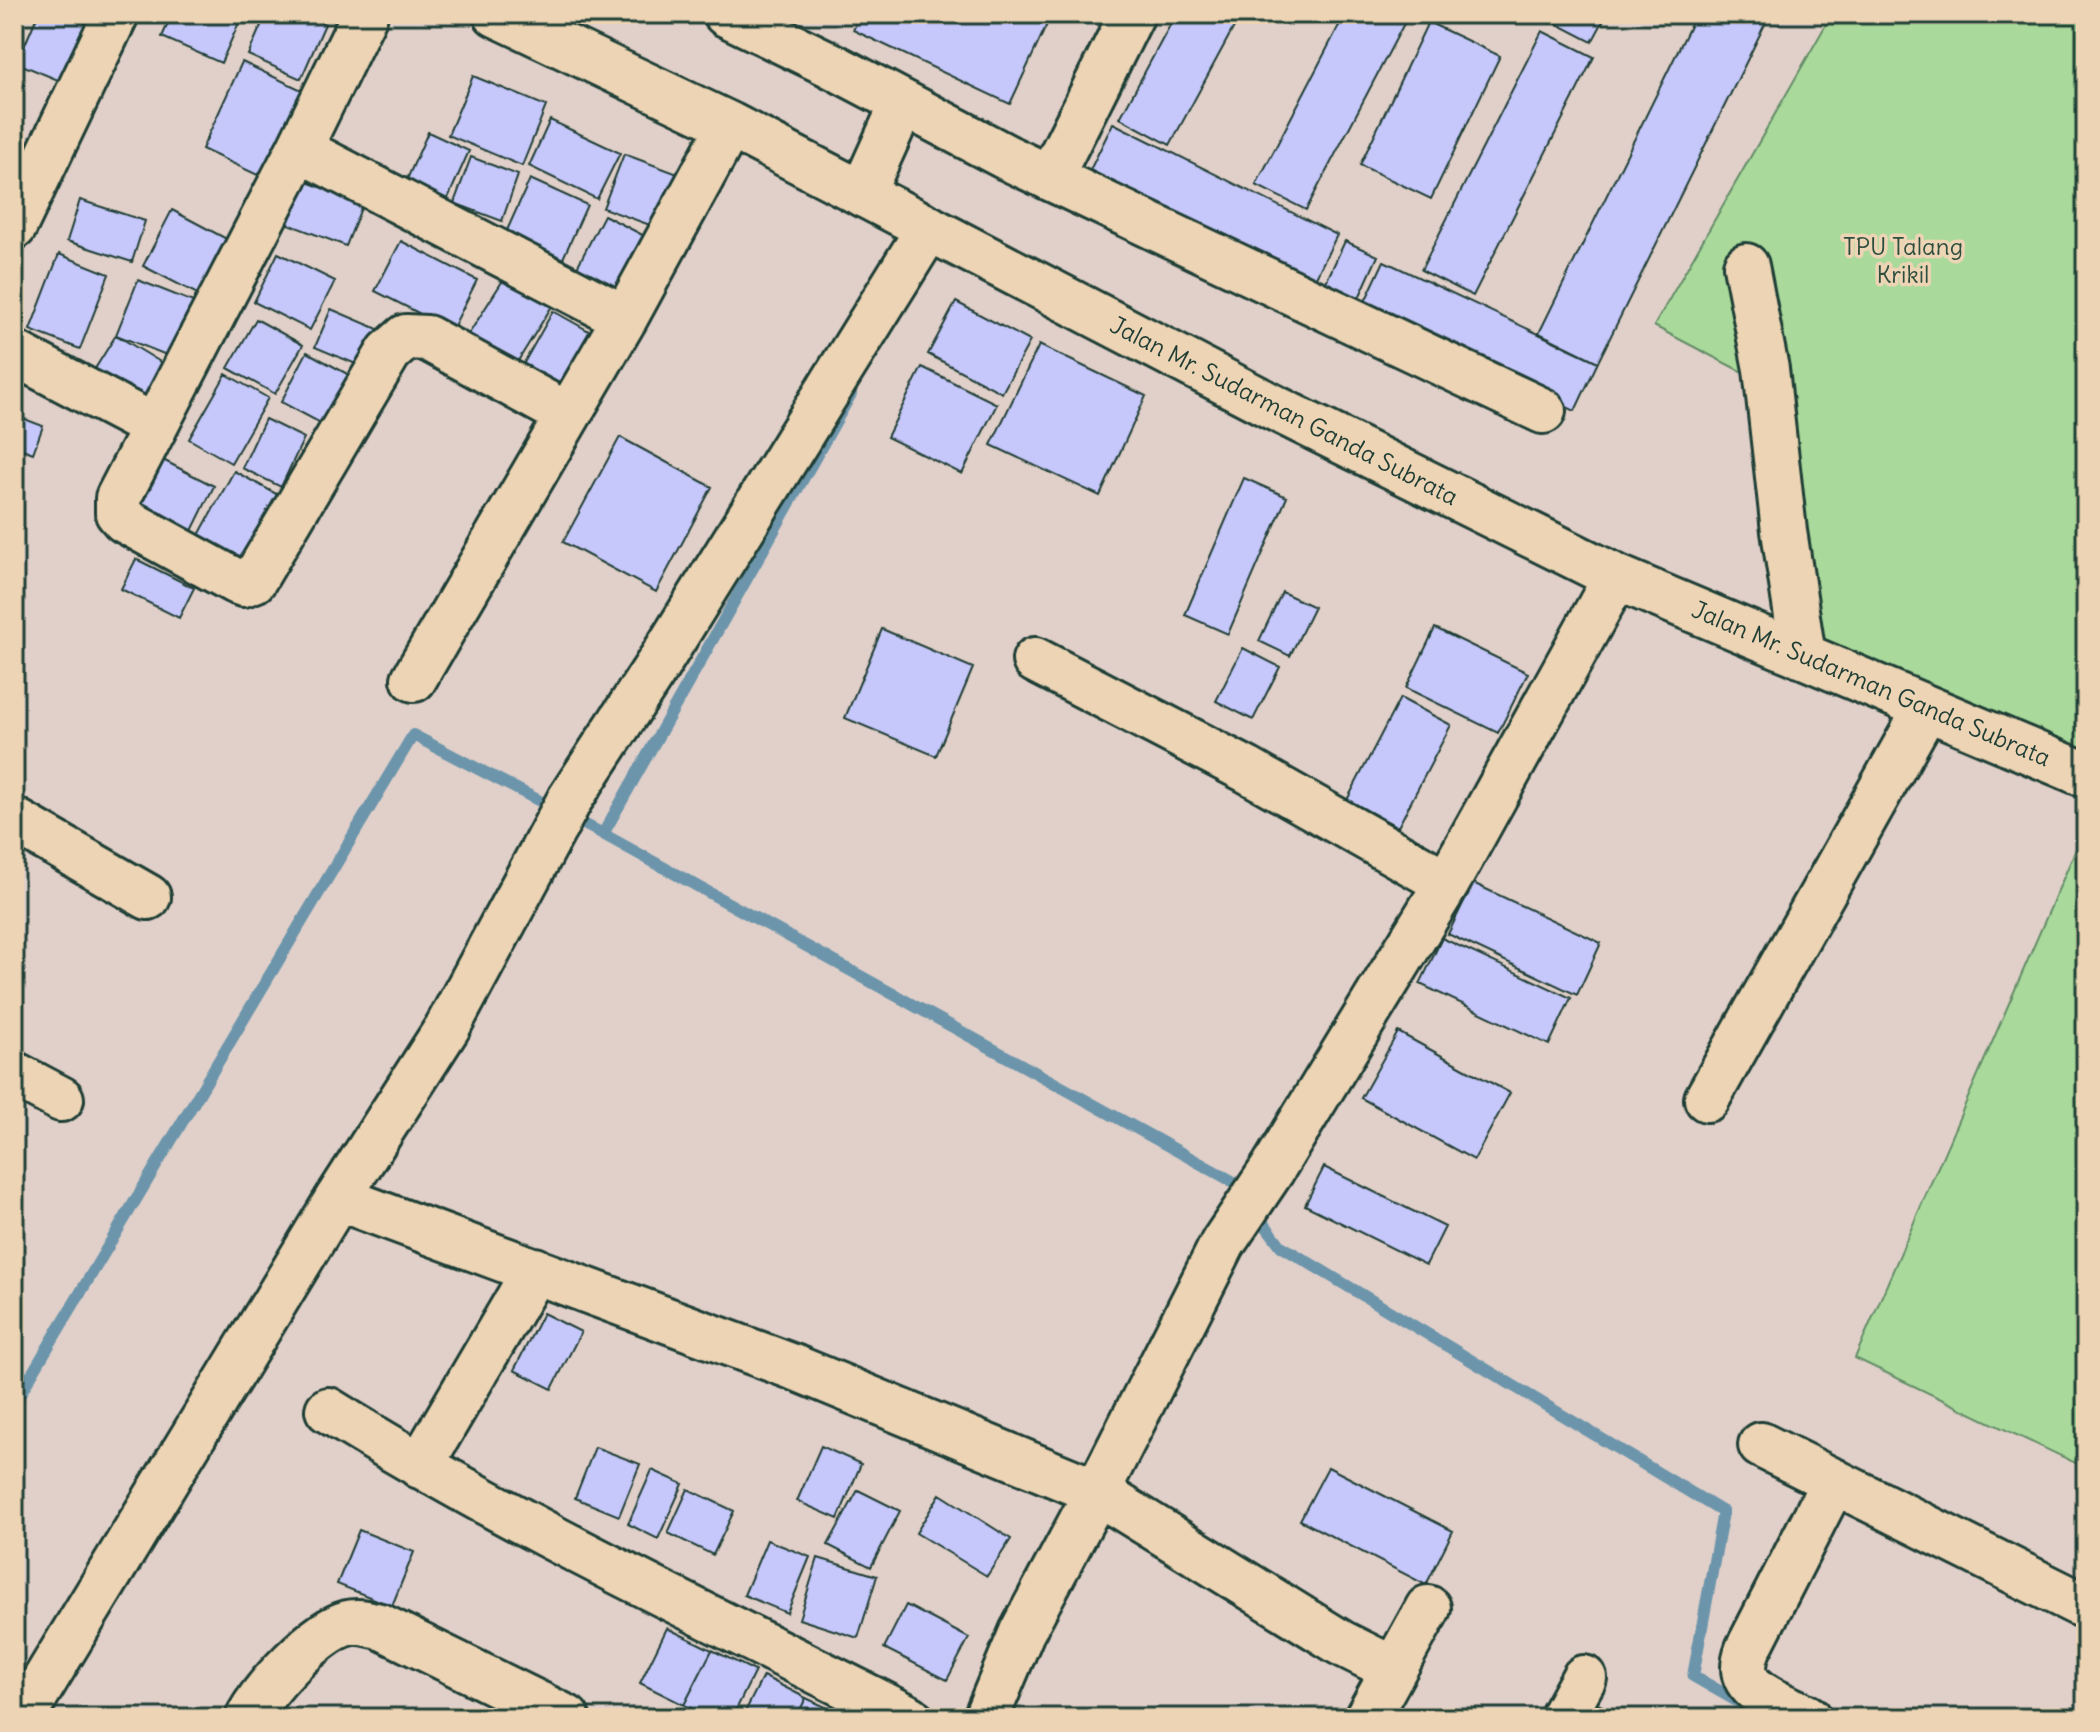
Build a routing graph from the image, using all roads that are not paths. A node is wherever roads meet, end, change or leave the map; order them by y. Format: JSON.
{"nodes":[{"id":1,"x":116,"y":14,"type":"edge"},
{"id":2,"x":365,"y":14,"type":"edge"},
{"id":3,"x":496,"y":14,"type":"edge"},
{"id":4,"x":726,"y":14,"type":"edge"},
{"id":5,"x":1132,"y":14,"type":"edge"},
{"id":6,"x":903,"y":103,"type":"junction"},
{"id":7,"x":730,"y":125,"type":"junction"},
{"id":8,"x":299,"y":149,"type":"junction"},
{"id":9,"x":1050,"y":178,"type":"junction"},
{"id":10,"x":862,"y":194,"type":"junction"},
{"id":11,"x":14,"y":227,"type":"edge"},
{"id":12,"x":929,"y":228,"type":"junction"},
{"id":13,"x":1746,"y":266,"type":"dead end"},
{"id":14,"x":625,"y":318,"type":"junction"},
{"id":15,"x":14,"y":353,"type":"edge"},
{"id":16,"x":1543,"y":411,"type":"dead end"},
{"id":17,"x":568,"y":415,"type":"junction"},
{"id":18,"x":155,"y":427,"type":"junction"},
{"id":19,"x":1616,"y":577,"type":"junction"},
{"id":20,"x":1803,"y":656,"type":"junction"},
{"id":21,"x":1035,"y":660,"type":"dead end"},
{"id":22,"x":414,"y":679,"type":"dead end"},
{"id":23,"x":1926,"y":709,"type":"junction"},
{"id":24,"x":2086,"y":775,"type":"edge"},
{"id":25,"x":14,"y":820,"type":"edge"},
{"id":26,"x":1447,"y":883,"type":"junction"},
{"id":27,"x":148,"y":897,"type":"dead end"},
{"id":28,"x":14,"y":1074,"type":"edge"},
{"id":29,"x":61,"y":1099,"type":"dead end"},
{"id":30,"x":1707,"y":1099,"type":"dead end"},
{"id":31,"x":338,"y":1198,"type":"junction"},
{"id":32,"x":535,"y":1270,"type":"junction"},
{"id":33,"x":328,"y":1410,"type":"dead end"},
{"id":34,"x":1761,"y":1445,"type":"dead end"},
{"id":35,"x":420,"y":1466,"type":"junction"},
{"id":36,"x":1834,"y":1481,"type":"junction"},
{"id":37,"x":1097,"y":1492,"type":"junction"},
{"id":38,"x":2086,"y":1607,"type":"edge"},
{"id":39,"x":1428,"y":1608,"type":"dead end"},
{"id":40,"x":1393,"y":1669,"type":"junction"},
{"id":41,"x":1584,"y":1678,"type":"dead end"},
{"id":42,"x":34,"y":1714,"type":"edge"},
{"id":43,"x":248,"y":1718,"type":"edge"},
{"id":44,"x":567,"y":1718,"type":"edge"},
{"id":45,"x":910,"y":1718,"type":"edge"},
{"id":46,"x":986,"y":1718,"type":"edge"},
{"id":47,"x":1367,"y":1718,"type":"edge"},
{"id":48,"x":1562,"y":1718,"type":"edge"},
{"id":49,"x":1808,"y":1718,"type":"edge"}],
"edges":[{"from":1,"to":11,"type":"street"},
{"from":2,"to":8,"type":"street"},
{"from":3,"to":7,"type":"street","name":"Jalan Mr. Sudarman Ganda Subrata"},
{"from":4,"to":6,"type":"street"},
{"from":5,"to":9,"type":"street"},
{"from":6,"to":9,"type":"street"},
{"from":6,"to":10,"type":"street"},
{"from":7,"to":10,"type":"street","name":"Jalan Mr. Sudarman Ganda Subrata"},
{"from":7,"to":14,"type":"street"},
{"from":8,"to":14,"type":"street"},
{"from":8,"to":18,"type":"street"},
{"from":9,"to":16,"type":"street"},
{"from":10,"to":12,"type":"street","name":"Jalan Mr. Sudarman Ganda Subrata"},
{"from":12,"to":19,"type":"street","name":"Jalan Mr. Sudarman Ganda Subrata"},
{"from":12,"to":31,"type":"street"},
{"from":13,"to":20,"type":"street"},
{"from":14,"to":17,"type":"street"},
{"from":15,"to":18,"type":"street"},
{"from":17,"to":18,"type":"street"},
{"from":17,"to":22,"type":"street"},
{"from":19,"to":20,"type":"street","name":"Jalan Mr. Sudarman Ganda Subrata"},
{"from":19,"to":26,"type":"street"},
{"from":20,"to":23,"type":"street","name":"Jalan Mr. Sudarman Ganda Subrata"},
{"from":21,"to":26,"type":"street"},
{"from":23,"to":24,"type":"street","name":"Jalan Mr. Sudarman Ganda Subrata"},
{"from":23,"to":30,"type":"street"},
{"from":25,"to":27,"type":"street"},
{"from":26,"to":37,"type":"street"},
{"from":28,"to":29,"type":"street"},
{"from":31,"to":32,"type":"street"},
{"from":31,"to":42,"type":"street"},
{"from":32,"to":35,"type":"street"},
{"from":32,"to":37,"type":"street"},
{"from":33,"to":35,"type":"street"},
{"from":34,"to":36,"type":"street"},
{"from":35,"to":45,"type":"street"},
{"from":36,"to":38,"type":"street"},
{"from":36,"to":49,"type":"street"},
{"from":37,"to":40,"type":"street"},
{"from":37,"to":46,"type":"street"},
{"from":39,"to":40,"type":"street"},
{"from":40,"to":47,"type":"street"},
{"from":41,"to":48,"type":"street"},
{"from":43,"to":44,"type":"street"}]}
